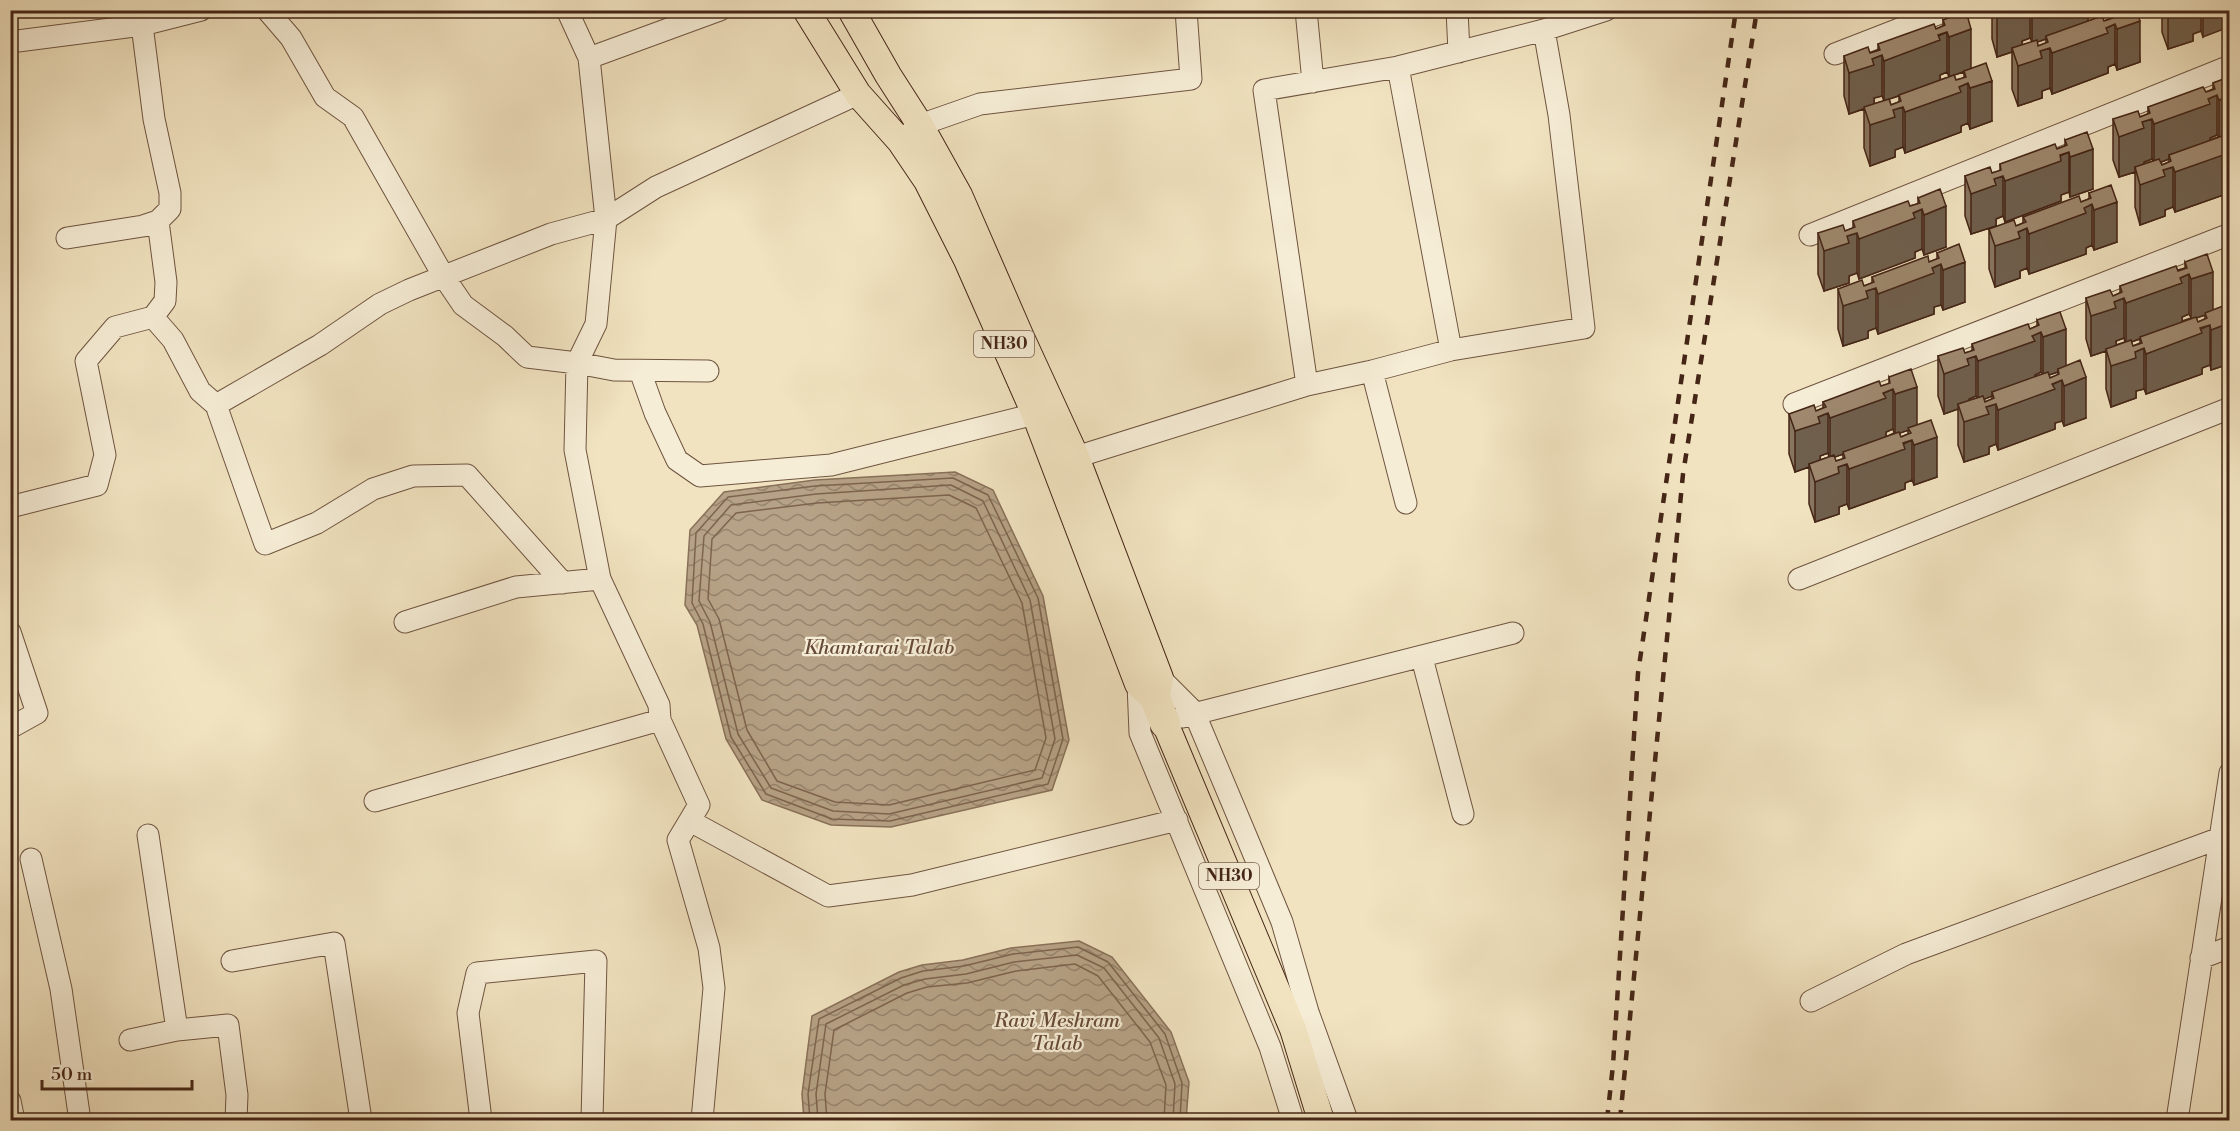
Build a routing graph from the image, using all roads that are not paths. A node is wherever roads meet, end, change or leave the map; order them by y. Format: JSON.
{"nodes":[{"id":1,"x":201,"y":10,"type":"edge"},
{"id":2,"x":267,"y":10,"type":"edge"},
{"id":3,"x":567,"y":10,"type":"edge"},
{"id":4,"x":720,"y":10,"type":"edge"},
{"id":5,"x":806,"y":10,"type":"edge"},
{"id":6,"x":851,"y":10,"type":"edge"},
{"id":7,"x":1186,"y":10,"type":"edge"},
{"id":8,"x":1306,"y":10,"type":"edge"},
{"id":9,"x":1457,"y":10,"type":"edge"},
{"id":10,"x":1606,"y":10,"type":"edge"},
{"id":11,"x":1948,"y":10,"type":"edge"},
{"id":12,"x":142,"y":25,"type":"junction"},
{"id":13,"x":1544,"y":30,"type":"junction"},
{"id":14,"x":10,"y":42,"type":"edge"},
{"id":15,"x":1459,"y":52,"type":"junction"},
{"id":16,"x":1835,"y":54,"type":"dead end"},
{"id":17,"x":589,"y":58,"type":"junction"},
{"id":18,"x":2229,"y":66,"type":"edge"},
{"id":19,"x":1398,"y":67,"type":"junction"},
{"id":20,"x":1313,"y":81,"type":"junction"},
{"id":21,"x":858,"y":94,"type":"junction"},
{"id":22,"x":920,"y":125,"type":"junction"},
{"id":23,"x":900,"y":141,"type":"junction"},
{"id":24,"x":606,"y":219,"type":"junction"},
{"id":25,"x":158,"y":221,"type":"junction"},
{"id":26,"x":2229,"y":234,"type":"edge"},
{"id":27,"x":1810,"y":235,"type":"dead end"},
{"id":28,"x":67,"y":238,"type":"dead end"},
{"id":29,"x":444,"y":277,"type":"junction"},
{"id":30,"x":153,"y":316,"type":"junction"},
{"id":31,"x":1451,"y":350,"type":"junction"},
{"id":32,"x":577,"y":363,"type":"junction"},
{"id":33,"x":640,"y":371,"type":"junction"},
{"id":34,"x":708,"y":371,"type":"dead end"},
{"id":35,"x":1372,"y":371,"type":"junction"},
{"id":36,"x":1307,"y":385,"type":"junction"},
{"id":37,"x":1794,"y":404,"type":"dead end"},
{"id":38,"x":216,"y":405,"type":"junction"},
{"id":39,"x":2229,"y":408,"type":"edge"},
{"id":40,"x":1035,"y":414,"type":"junction"},
{"id":41,"x":1065,"y":460,"type":"junction"},
{"id":42,"x":1406,"y":503,"type":"dead end"},
{"id":43,"x":10,"y":507,"type":"edge"},
{"id":44,"x":600,"y":579,"type":"junction"},
{"id":45,"x":1799,"y":579,"type":"dead end"},
{"id":46,"x":563,"y":582,"type":"junction"},
{"id":47,"x":405,"y":622,"type":"dead end"},
{"id":48,"x":10,"y":632,"type":"edge"},
{"id":49,"x":1513,"y":633,"type":"dead end"},
{"id":50,"x":1422,"y":657,"type":"junction"},
{"id":51,"x":1152,"y":704,"type":"junction"},
{"id":52,"x":1194,"y":712,"type":"junction"},
{"id":53,"x":660,"y":720,"type":"junction"},
{"id":54,"x":10,"y":728,"type":"edge"},
{"id":55,"x":2228,"y":786,"type":"edge"},
{"id":56,"x":375,"y":801,"type":"dead end"},
{"id":57,"x":1462,"y":814,"type":"dead end"},
{"id":58,"x":1176,"y":820,"type":"junction"},
{"id":59,"x":690,"y":821,"type":"junction"},
{"id":60,"x":148,"y":836,"type":"dead end"},
{"id":61,"x":2220,"y":838,"type":"junction"},
{"id":62,"x":30,"y":859,"type":"dead end"},
{"id":63,"x":2229,"y":947,"type":"edge"},
{"id":64,"x":2201,"y":958,"type":"junction"},
{"id":65,"x":232,"y":961,"type":"dead end"},
{"id":66,"x":1811,"y":1001,"type":"dead end"},
{"id":67,"x":177,"y":1030,"type":"junction"},
{"id":68,"x":130,"y":1040,"type":"dead end"},
{"id":69,"x":10,"y":1101,"type":"edge"},
{"id":70,"x":14,"y":1120,"type":"edge"},
{"id":71,"x":77,"y":1120,"type":"edge"},
{"id":72,"x":231,"y":1120,"type":"edge"},
{"id":73,"x":360,"y":1120,"type":"edge"},
{"id":74,"x":481,"y":1120,"type":"edge"},
{"id":75,"x":592,"y":1120,"type":"edge"},
{"id":76,"x":702,"y":1120,"type":"edge"},
{"id":77,"x":1293,"y":1120,"type":"edge"},
{"id":78,"x":1321,"y":1120,"type":"edge"},
{"id":79,"x":1347,"y":1120,"type":"edge"},
{"id":80,"x":2177,"y":1120,"type":"edge"}],
"edges":[{"from":1,"to":12,"type":"street"},
{"from":2,"to":29,"type":"street"},
{"from":3,"to":17,"type":"street"},
{"from":4,"to":17,"type":"street"},
{"from":5,"to":21,"type":"main road","number":"NH30"},
{"from":6,"to":22,"type":"main road","number":"NH30"},
{"from":7,"to":22,"type":"street"},
{"from":8,"to":20,"type":"street"},
{"from":9,"to":15,"type":"street"},
{"from":10,"to":13,"type":"street"},
{"from":11,"to":16,"type":"street"},
{"from":12,"to":14,"type":"street"},
{"from":12,"to":25,"type":"street"},
{"from":13,"to":15,"type":"street"},
{"from":13,"to":31,"type":"street"},
{"from":15,"to":19,"type":"street"},
{"from":17,"to":24,"type":"street"},
{"from":18,"to":27,"type":"street"},
{"from":19,"to":20,"type":"street"},
{"from":19,"to":31,"type":"street"},
{"from":20,"to":36,"type":"street"},
{"from":21,"to":23,"type":"main road","number":"NH30"},
{"from":21,"to":24,"type":"street"},
{"from":22,"to":23,"type":"street"},
{"from":22,"to":41,"type":"main road","number":"NH30"},
{"from":23,"to":40,"type":"main road","number":"NH30"},
{"from":24,"to":29,"type":"street"},
{"from":24,"to":32,"type":"street"},
{"from":25,"to":28,"type":"street"},
{"from":25,"to":30,"type":"street"},
{"from":26,"to":37,"type":"street"},
{"from":29,"to":32,"type":"street"},
{"from":29,"to":38,"type":"street"},
{"from":30,"to":38,"type":"street"},
{"from":30,"to":43,"type":"street"},
{"from":31,"to":35,"type":"street"},
{"from":32,"to":33,"type":"street"},
{"from":32,"to":44,"type":"street"},
{"from":33,"to":34,"type":"street"},
{"from":33,"to":40,"type":"street"},
{"from":35,"to":36,"type":"street"},
{"from":35,"to":42,"type":"street"},
{"from":36,"to":41,"type":"street"},
{"from":38,"to":46,"type":"street"},
{"from":39,"to":45,"type":"street"},
{"from":40,"to":41,"type":"main road","number":"NH30"},
{"from":41,"to":51,"type":"main road","number":"NH30"},
{"from":44,"to":46,"type":"street"},
{"from":44,"to":53,"type":"street"},
{"from":46,"to":47,"type":"street"},
{"from":48,"to":54,"type":"street"},
{"from":49,"to":50,"type":"street"},
{"from":50,"to":52,"type":"street"},
{"from":50,"to":57,"type":"street"},
{"from":51,"to":52,"type":"street"},
{"from":51,"to":52,"type":"street"},
{"from":51,"to":58,"type":"street"},
{"from":51,"to":78,"type":"main road","number":"NH30"},
{"from":52,"to":79,"type":"street"},
{"from":53,"to":56,"type":"street"},
{"from":53,"to":59,"type":"street"},
{"from":55,"to":61,"type":"street"},
{"from":58,"to":59,"type":"street"},
{"from":58,"to":77,"type":"street"},
{"from":59,"to":76,"type":"street"},
{"from":60,"to":67,"type":"street"},
{"from":61,"to":64,"type":"street"},
{"from":61,"to":66,"type":"street"},
{"from":62,"to":71,"type":"street"},
{"from":63,"to":64,"type":"street"},
{"from":64,"to":80,"type":"street"},
{"from":65,"to":73,"type":"street"},
{"from":67,"to":68,"type":"street"},
{"from":67,"to":72,"type":"street"},
{"from":69,"to":70,"type":"street"},
{"from":74,"to":75,"type":"street"}]}
